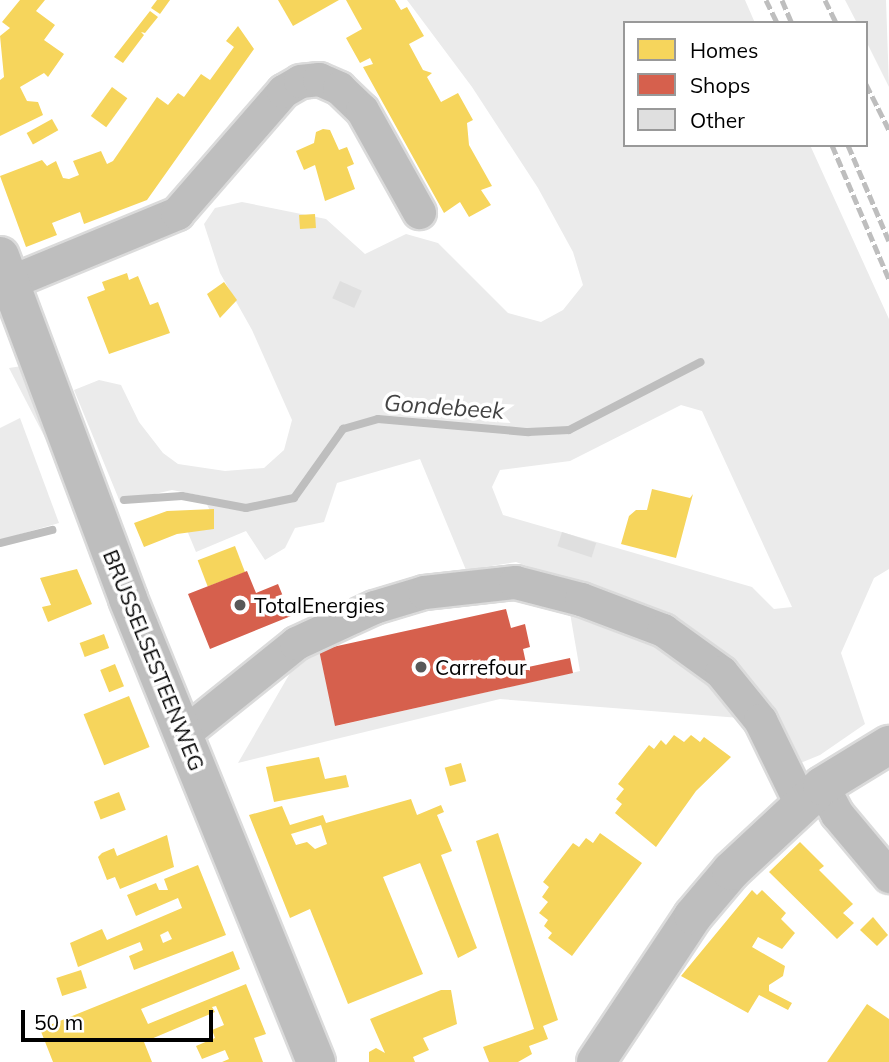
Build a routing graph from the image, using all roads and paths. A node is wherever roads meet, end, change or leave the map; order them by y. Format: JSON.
{"nodes":[{"id":1,"x":419,"y":212,"type":"dead end"},
{"id":2,"x":5,"y":269,"type":"edge"},
{"id":3,"x":187,"y":744,"type":"junction"},
{"id":4,"x":889,"y":745,"type":"edge"},
{"id":5,"x":812,"y":795,"type":"junction"},
{"id":6,"x":889,"y":876,"type":"edge"},
{"id":7,"x":316,"y":1062,"type":"edge"},
{"id":8,"x":596,"y":1062,"type":"edge"}],
"edges":[{"from":1,"to":2,"type":"street"},
{"from":2,"to":3,"type":"main road","name":"BRUSSELSESTEENWEG"},
{"from":3,"to":5,"type":"street"},
{"from":3,"to":7,"type":"main road","name":"BRUSSELSESTEENWEG"},
{"from":4,"to":5,"type":"main road"},
{"from":5,"to":6,"type":"street"},
{"from":5,"to":8,"type":"main road"}]}
